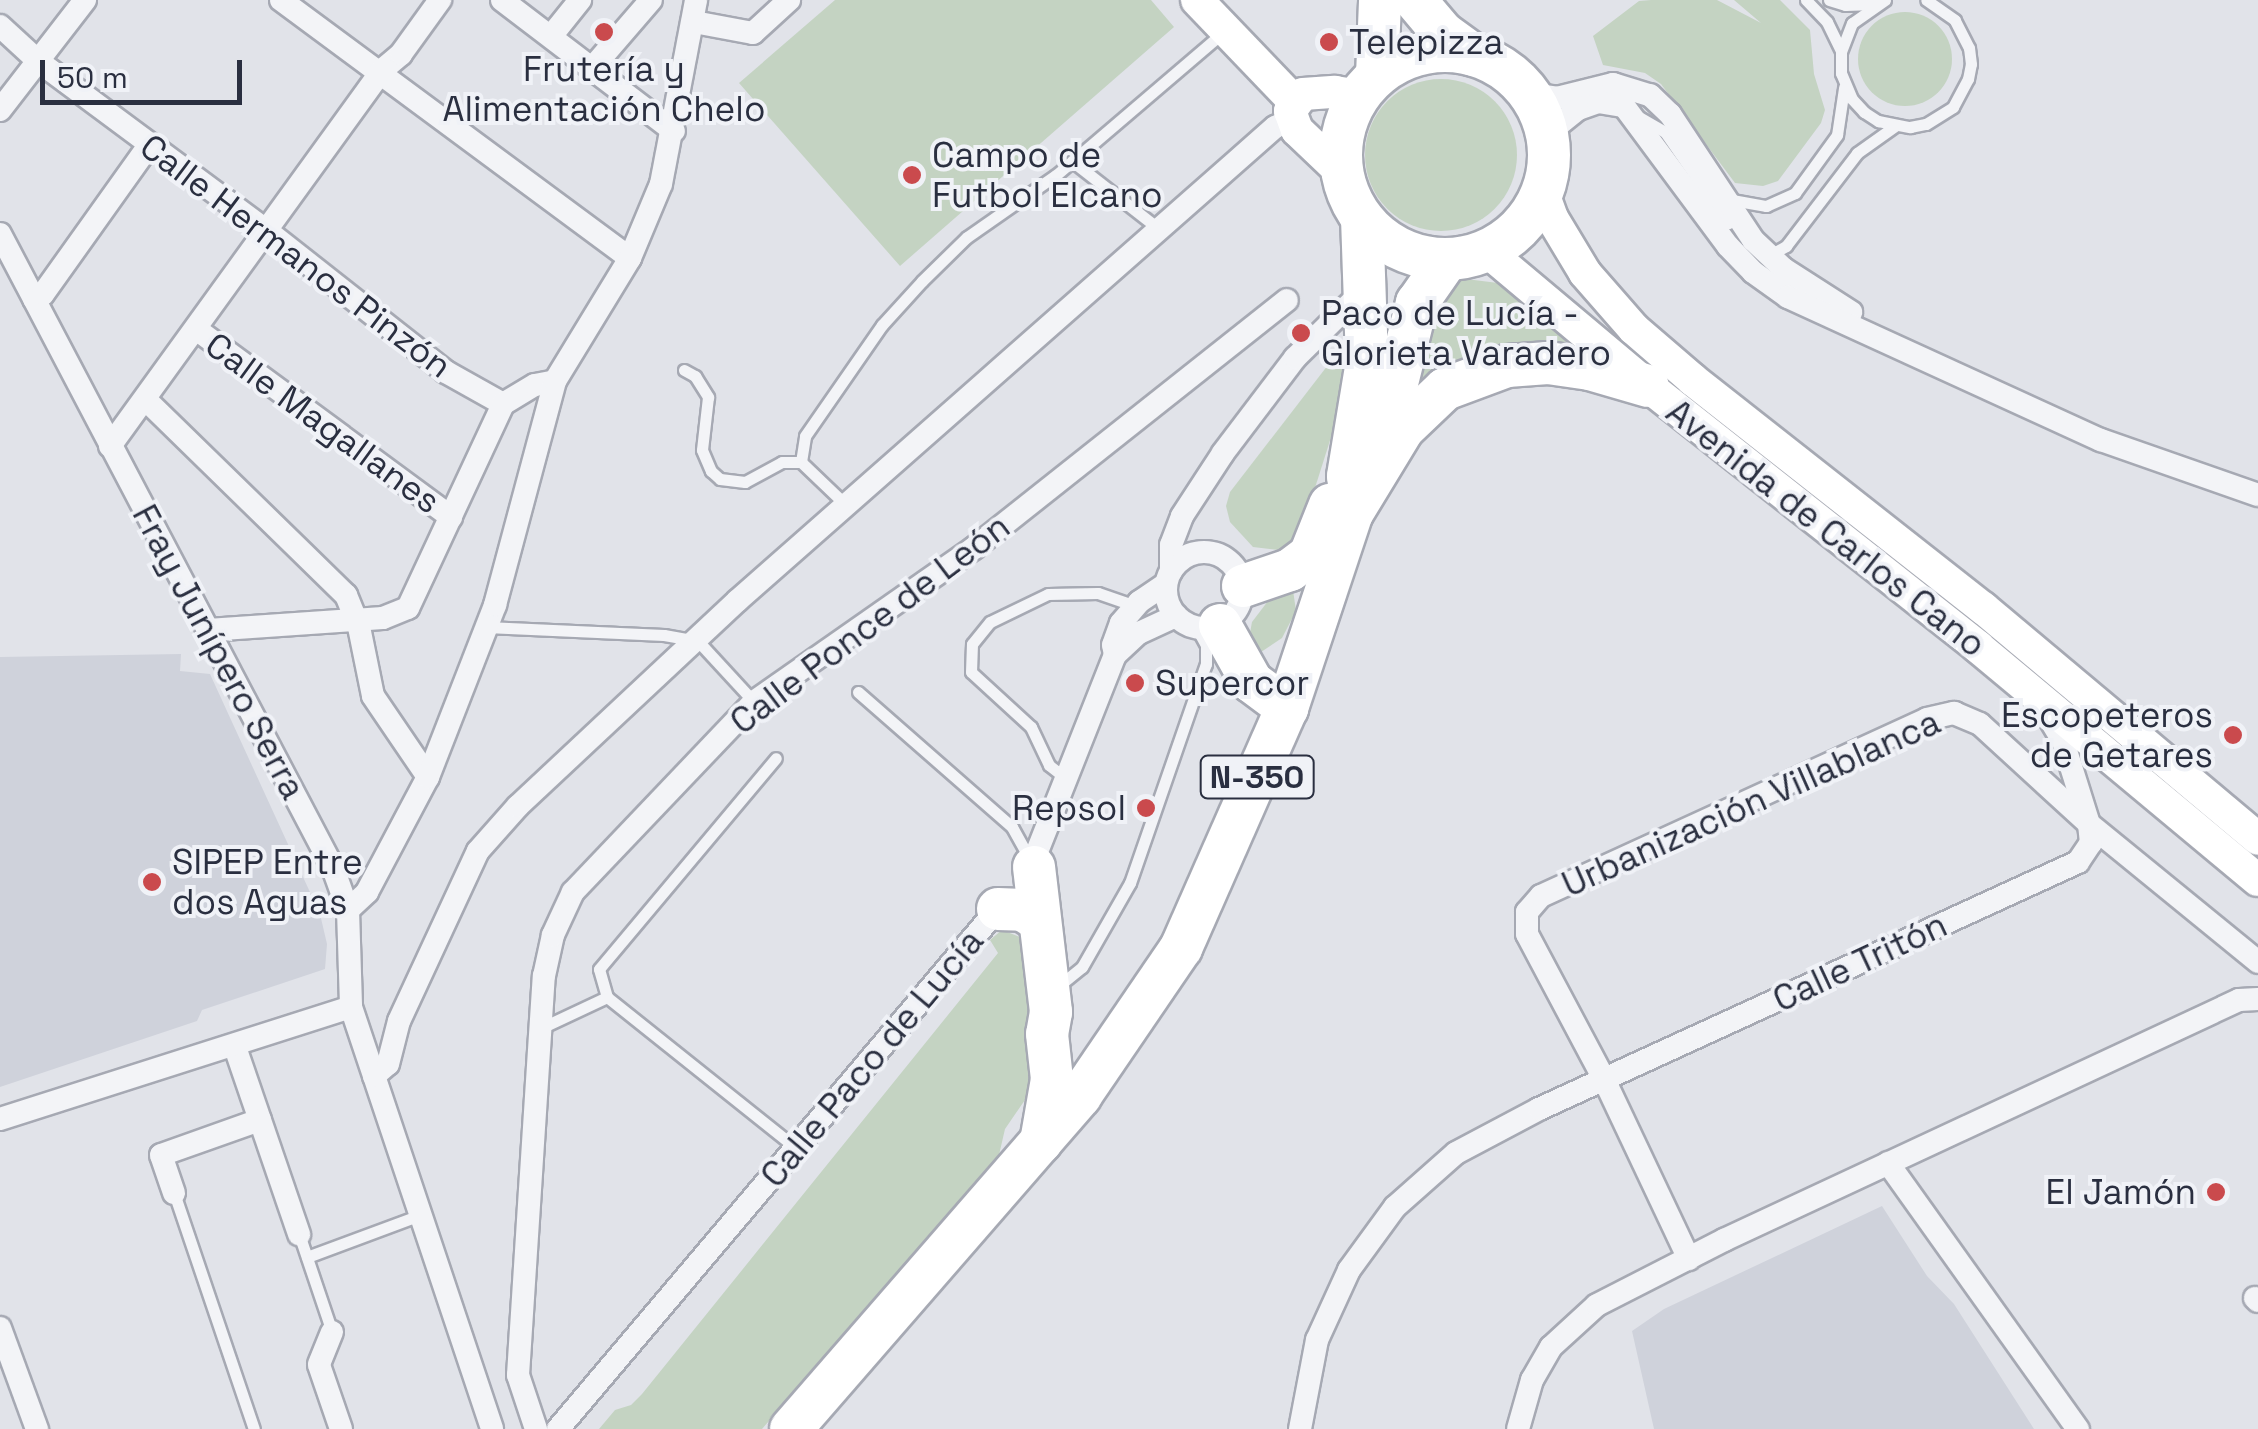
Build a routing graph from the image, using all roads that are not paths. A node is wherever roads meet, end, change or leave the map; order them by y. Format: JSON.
{"nodes":[{"id":1,"x":85,"y":0,"type":"edge"},
{"id":2,"x":281,"y":0,"type":"edge"},
{"id":3,"x":440,"y":0,"type":"edge"},
{"id":4,"x":502,"y":0,"type":"edge"},
{"id":5,"x":580,"y":0,"type":"edge"},
{"id":6,"x":651,"y":0,"type":"edge"},
{"id":7,"x":789,"y":0,"type":"edge"},
{"id":8,"x":1197,"y":0,"type":"edge"},
{"id":9,"x":1380,"y":0,"type":"edge"},
{"id":10,"x":1416,"y":0,"type":"edge"},
{"id":11,"x":1806,"y":0,"type":"edge"},
{"id":12,"x":1829,"y":0,"type":"edge"},
{"id":13,"x":1926,"y":0,"type":"edge"},
{"id":14,"x":1880,"y":2,"type":"edge"},
{"id":15,"x":1947,"y":4,"type":"edge"},
{"id":16,"x":695,"y":11,"type":"edge"},
{"id":17,"x":0,"y":26,"type":"edge"},
{"id":18,"x":1226,"y":30,"type":"junction"},
{"id":19,"x":552,"y":35,"type":"junction"},
{"id":20,"x":1841,"y":51,"type":"junction"},
{"id":21,"x":1473,"y":55,"type":"junction"},
{"id":22,"x":38,"y":61,"type":"junction"},
{"id":23,"x":594,"y":66,"type":"junction"},
{"id":24,"x":381,"y":71,"type":"junction"},
{"id":25,"x":1844,"y":84,"type":"junction"},
{"id":26,"x":1368,"y":86,"type":"junction"},
{"id":27,"x":1530,"y":94,"type":"junction"},
{"id":28,"x":0,"y":110,"type":"edge"},
{"id":29,"x":1292,"y":111,"type":"junction"},
{"id":30,"x":1634,"y":115,"type":"junction"},
{"id":31,"x":1894,"y":126,"type":"junction"},
{"id":32,"x":674,"y":131,"type":"junction"},
{"id":33,"x":1547,"y":134,"type":"junction"},
{"id":34,"x":150,"y":144,"type":"junction"},
{"id":35,"x":1072,"y":162,"type":"junction"},
{"id":36,"x":1341,"y":172,"type":"junction"},
{"id":37,"x":1542,"y":193,"type":"junction"},
{"id":38,"x":1721,"y":193,"type":"junction"},
{"id":39,"x":1362,"y":220,"type":"junction"},
{"id":40,"x":1160,"y":230,"type":"junction"},
{"id":41,"x":267,"y":231,"type":"junction"},
{"id":42,"x":0,"y":234,"type":"edge"},
{"id":43,"x":1467,"y":256,"type":"junction"},
{"id":44,"x":1771,"y":257,"type":"junction"},
{"id":45,"x":630,"y":258,"type":"junction"},
{"id":46,"x":1367,"y":287,"type":"junction"},
{"id":47,"x":34,"y":300,"type":"junction"},
{"id":48,"x":1287,"y":300,"type":"dead end"},
{"id":49,"x":196,"y":329,"type":"junction"},
{"id":50,"x":1890,"y":340,"type":"junction"},
{"id":51,"x":684,"y":370,"type":"dead end"},
{"id":52,"x":555,"y":381,"type":"junction"},
{"id":53,"x":1648,"y":386,"type":"junction"},
{"id":54,"x":145,"y":399,"type":"junction"},
{"id":55,"x":503,"y":404,"type":"junction"},
{"id":56,"x":110,"y":446,"type":"junction"},
{"id":57,"x":801,"y":462,"type":"junction"},
{"id":58,"x":1358,"y":490,"type":"junction"},
{"id":59,"x":2258,"y":495,"type":"edge"},
{"id":60,"x":846,"y":506,"type":"junction"},
{"id":61,"x":451,"y":517,"type":"junction"},
{"id":62,"x":1168,"y":578,"type":"junction"},
{"id":63,"x":1243,"y":586,"type":"junction"},
{"id":64,"x":1135,"y":606,"type":"junction"},
{"id":65,"x":1176,"y":616,"type":"junction"},
{"id":66,"x":356,"y":620,"type":"junction"},
{"id":67,"x":486,"y":626,"type":"junction"},
{"id":68,"x":1208,"y":627,"type":"junction"},
{"id":69,"x":208,"y":630,"type":"junction"},
{"id":70,"x":698,"y":642,"type":"junction"},
{"id":71,"x":1115,"y":655,"type":"junction"},
{"id":72,"x":858,"y":692,"type":"dead end"},
{"id":73,"x":2034,"y":694,"type":"junction"},
{"id":74,"x":754,"y":702,"type":"junction"},
{"id":75,"x":1287,"y":708,"type":"junction"},
{"id":76,"x":776,"y":758,"type":"dead end"},
{"id":77,"x":428,"y":777,"type":"junction"},
{"id":78,"x":1068,"y":780,"type":"junction"},
{"id":79,"x":2090,"y":824,"type":"junction"},
{"id":80,"x":2258,"y":840,"type":"edge"},
{"id":81,"x":1034,"y":866,"type":"junction"},
{"id":82,"x":2258,"y":880,"type":"edge"},
{"id":83,"x":348,"y":910,"type":"junction"},
{"id":84,"x":998,"y":910,"type":"junction"},
{"id":85,"x":1040,"y":921,"type":"junction"},
{"id":86,"x":2258,"y":962,"type":"edge"},
{"id":87,"x":2258,"y":983,"type":"edge"},
{"id":88,"x":607,"y":997,"type":"junction"},
{"id":89,"x":2248,"y":999,"type":"edge"},
{"id":90,"x":1050,"y":1002,"type":"junction"},
{"id":91,"x":351,"y":1007,"type":"junction"},
{"id":92,"x":1131,"y":1027,"type":"junction"},
{"id":93,"x":540,"y":1028,"type":"junction"},
{"id":94,"x":235,"y":1047,"type":"junction"},
{"id":95,"x":374,"y":1076,"type":"junction"},
{"id":96,"x":1604,"y":1079,"type":"junction"},
{"id":97,"x":0,"y":1119,"type":"edge"},
{"id":98,"x":260,"y":1120,"type":"junction"},
{"id":99,"x":1041,"y":1142,"type":"junction"},
{"id":100,"x":796,"y":1148,"type":"junction"},
{"id":101,"x":1888,"y":1163,"type":"junction"},
{"id":102,"x":174,"y":1193,"type":"joint"},
{"id":103,"x":422,"y":1215,"type":"junction"},
{"id":104,"x":299,"y":1234,"type":"joint"},
{"id":105,"x":307,"y":1257,"type":"junction"},
{"id":106,"x":1689,"y":1259,"type":"junction"},
{"id":107,"x":332,"y":1332,"type":"joint"},
{"id":108,"x":2,"y":1337,"type":"edge"},
{"id":109,"x":489,"y":1424,"type":"edge"},
{"id":110,"x":560,"y":1427,"type":"edge"},
{"id":111,"x":37,"y":1429,"type":"edge"},
{"id":112,"x":254,"y":1429,"type":"edge"},
{"id":113,"x":341,"y":1429,"type":"edge"},
{"id":114,"x":536,"y":1429,"type":"edge"},
{"id":115,"x":792,"y":1429,"type":"edge"},
{"id":116,"x":1300,"y":1429,"type":"edge"},
{"id":117,"x":1518,"y":1429,"type":"edge"},
{"id":118,"x":2078,"y":1429,"type":"edge"}],
"edges":[{"from":1,"to":22,"type":"street"},
{"from":2,"to":24,"type":"street"},
{"from":3,"to":24,"type":"street"},
{"from":4,"to":19,"type":"street"},
{"from":5,"to":19,"type":"street"},
{"from":6,"to":23,"type":"street"},
{"from":7,"to":16,"type":"street"},
{"from":8,"to":18,"type":"street"},
{"from":9,"to":26,"type":"highway","number":"N-350"},
{"from":10,"to":21,"type":"highway"},
{"from":11,"to":20,"type":"lane"},
{"from":12,"to":14,"type":"lane"},
{"from":13,"to":15,"type":"lane"},
{"from":14,"to":20,"type":"lane"},
{"from":15,"to":31,"type":"lane"},
{"from":16,"to":32,"type":"street"},
{"from":17,"to":22,"type":"street","name":"Calle Hermanos Pinzón"},
{"from":18,"to":29,"type":"street"},
{"from":18,"to":35,"type":"lane"},
{"from":19,"to":23,"type":"street"},
{"from":20,"to":25,"type":"lane"},
{"from":21,"to":26,"type":"highway"},
{"from":21,"to":27,"type":"highway"},
{"from":22,"to":28,"type":"street"},
{"from":22,"to":34,"type":"street","name":"Calle Hermanos Pinzón"},
{"from":23,"to":32,"type":"street"},
{"from":24,"to":41,"type":"street"},
{"from":24,"to":45,"type":"street"},
{"from":25,"to":31,"type":"lane"},
{"from":25,"to":38,"type":"lane"},
{"from":26,"to":29,"type":"street"},
{"from":26,"to":36,"type":"highway","number":"N-350"},
{"from":27,"to":33,"type":"highway","number":"N-350"},
{"from":27,"to":38,"type":"street"},
{"from":29,"to":36,"type":"street"},
{"from":29,"to":40,"type":"street"},
{"from":30,"to":33,"type":"street"},
{"from":30,"to":44,"type":"lane"},
{"from":30,"to":50,"type":"street"},
{"from":31,"to":44,"type":"lane"},
{"from":32,"to":45,"type":"street"},
{"from":33,"to":37,"type":"highway","number":"N-350"},
{"from":34,"to":41,"type":"street","name":"Calle Hermanos Pinzón"},
{"from":34,"to":47,"type":"street"},
{"from":35,"to":40,"type":"lane"},
{"from":35,"to":57,"type":"lane"},
{"from":36,"to":39,"type":"highway","number":"N-350"},
{"from":37,"to":43,"type":"highway","number":"N-350"},
{"from":37,"to":80,"type":"street","name":"Avenida de Carlos Cano"},
{"from":38,"to":44,"type":"street"},
{"from":39,"to":43,"type":"highway","number":"N-350"},
{"from":39,"to":46,"type":"highway","number":"N-350"},
{"from":40,"to":60,"type":"street"},
{"from":41,"to":49,"type":"street"},
{"from":41,"to":55,"type":"street","name":"Calle Hermanos Pinzón"},
{"from":42,"to":47,"type":"street","name":"Fray Junípero Serra"},
{"from":43,"to":53,"type":"street","name":"Avenida de Carlos Cano"},
{"from":43,"to":58,"type":"highway","number":"N-350"},
{"from":44,"to":50,"type":"street"},
{"from":45,"to":52,"type":"street"},
{"from":46,"to":58,"type":"highway","number":"N-350"},
{"from":46,"to":62,"type":"street"},
{"from":47,"to":56,"type":"street","name":"Fray Junípero Serra"},
{"from":48,"to":74,"type":"street","name":"Calle Ponce de León"},
{"from":49,"to":54,"type":"street"},
{"from":49,"to":61,"type":"street","name":"Calle Magallanes"},
{"from":50,"to":59,"type":"street"},
{"from":51,"to":57,"type":"lane"},
{"from":52,"to":55,"type":"street"},
{"from":52,"to":67,"type":"street"},
{"from":53,"to":58,"type":"highway"},
{"from":53,"to":73,"type":"street","name":"Avenida de Carlos Cano"},
{"from":54,"to":56,"type":"street"},
{"from":54,"to":66,"type":"street"},
{"from":55,"to":61,"type":"street"},
{"from":56,"to":69,"type":"street","name":"Fray Junípero Serra"},
{"from":57,"to":60,"type":"lane"},
{"from":58,"to":63,"type":"highway"},
{"from":58,"to":75,"type":"highway","number":"N-350"},
{"from":60,"to":70,"type":"street"},
{"from":61,"to":66,"type":"street"},
{"from":62,"to":63,"type":"street"},
{"from":62,"to":64,"type":"street"},
{"from":62,"to":65,"type":"street"},
{"from":63,"to":68,"type":"street"},
{"from":64,"to":71,"type":"street","name":"Calle Paco de Lucía"},
{"from":64,"to":78,"type":"lane"},
{"from":65,"to":68,"type":"street"},
{"from":65,"to":71,"type":"street"},
{"from":66,"to":69,"type":"street"},
{"from":66,"to":77,"type":"street"},
{"from":67,"to":70,"type":"lane"},
{"from":67,"to":77,"type":"street"},
{"from":68,"to":75,"type":"highway"},
{"from":68,"to":90,"type":"lane"},
{"from":69,"to":83,"type":"street","name":"Fray Junípero Serra"},
{"from":70,"to":74,"type":"lane"},
{"from":70,"to":95,"type":"street"},
{"from":71,"to":78,"type":"street","name":"Calle Paco de Lucía"},
{"from":72,"to":81,"type":"lane"},
{"from":73,"to":79,"type":"street"},
{"from":73,"to":82,"type":"street","name":"Avenida de Carlos Cano"},
{"from":74,"to":93,"type":"street","name":"Calle Ponce de León"},
{"from":75,"to":92,"type":"highway","number":"N-350"},
{"from":76,"to":88,"type":"lane"},
{"from":77,"to":83,"type":"street"},
{"from":78,"to":81,"type":"street","name":"Calle Paco de Lucía"},
{"from":79,"to":86,"type":"street","name":"Urbanización Villablanca"},
{"from":79,"to":96,"type":"street","name":"Calle Tritón"},
{"from":79,"to":96,"type":"street","name":"Urbanización Villablanca"},
{"from":81,"to":84,"type":"street","name":"Calle Paco de Lucía"},
{"from":81,"to":85,"type":"highway"},
{"from":83,"to":91,"type":"street","name":"Fray Junípero Serra"},
{"from":84,"to":85,"type":"highway"},
{"from":84,"to":100,"type":"street","name":"Calle Paco de Lucía"},
{"from":85,"to":90,"type":"highway"},
{"from":87,"to":89,"type":"street"},
{"from":88,"to":93,"type":"lane"},
{"from":88,"to":100,"type":"lane"},
{"from":89,"to":101,"type":"street"},
{"from":90,"to":92,"type":"highway"},
{"from":90,"to":99,"type":"highway"},
{"from":91,"to":94,"type":"street"},
{"from":91,"to":95,"type":"street","name":"Fray Junípero Serra"},
{"from":92,"to":99,"type":"highway","number":"N-350"},
{"from":93,"to":114,"type":"street","name":"Calle Ponce de León"},
{"from":94,"to":97,"type":"street"},
{"from":94,"to":98,"type":"street"},
{"from":95,"to":103,"type":"street","name":"Fray Junípero Serra"},
{"from":96,"to":106,"type":"street","name":"Urbanización Villablanca"},
{"from":96,"to":116,"type":"street","name":"Calle Tritón"},
{"from":98,"to":102,"type":"street"},
{"from":98,"to":104,"type":"street"},
{"from":99,"to":115,"type":"highway","number":"N-350"},
{"from":100,"to":110,"type":"street","name":"Calle Paco de Lucía"},
{"from":101,"to":106,"type":"street"},
{"from":101,"to":118,"type":"street"},
{"from":102,"to":112,"type":"lane"},
{"from":103,"to":105,"type":"lane"},
{"from":103,"to":109,"type":"street","name":"Fray Junípero Serra"},
{"from":104,"to":105,"type":"lane"},
{"from":105,"to":107,"type":"lane"},
{"from":106,"to":117,"type":"street"},
{"from":107,"to":113,"type":"street"},
{"from":108,"to":111,"type":"street"}]}
